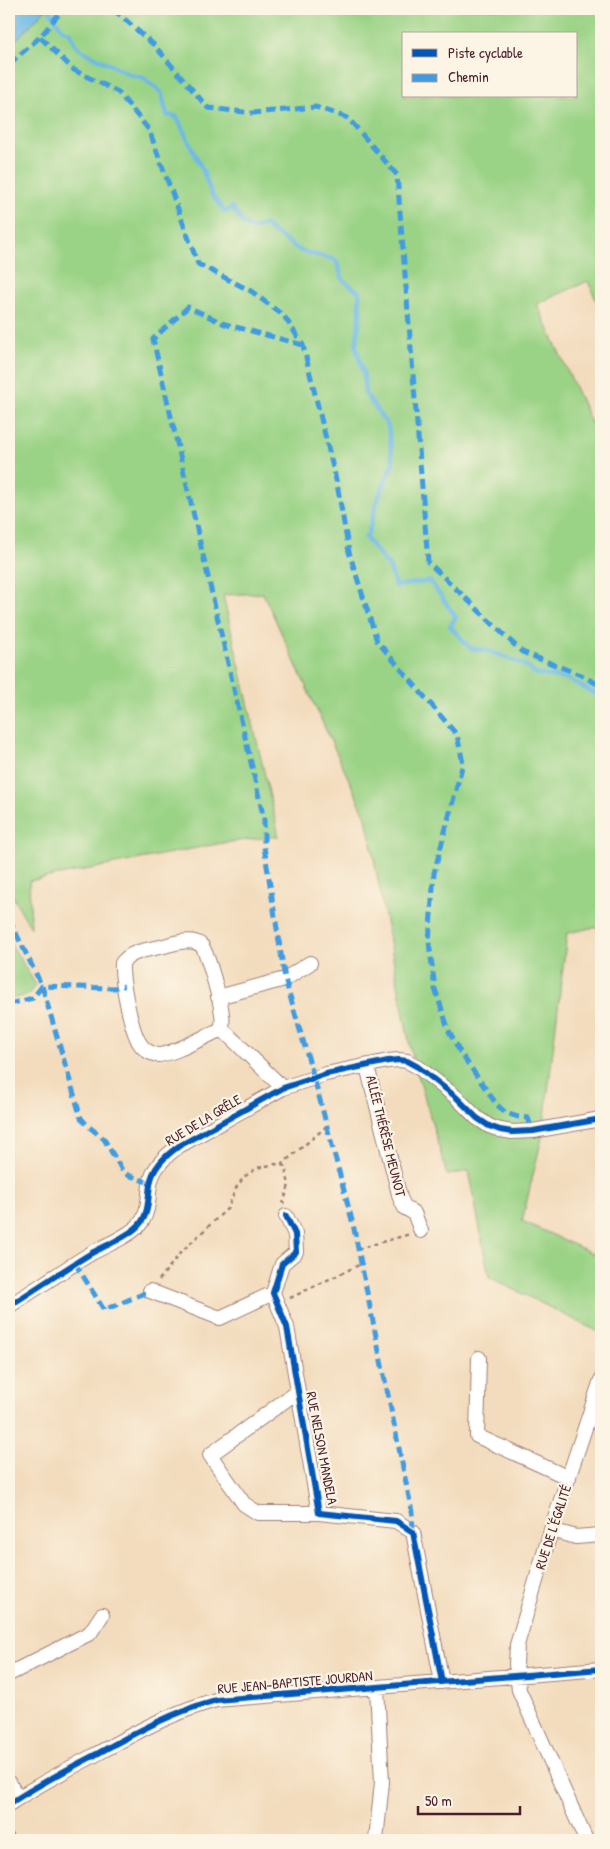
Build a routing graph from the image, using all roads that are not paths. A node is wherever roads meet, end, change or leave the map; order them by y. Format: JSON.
{"nodes":[{"id":1,"x":310,"y":963,"type":"dead end"},
{"id":2,"x":218,"y":997,"type":"junction"},
{"id":3,"x":222,"y":1029,"type":"junction"},
{"id":4,"x":367,"y":1066,"type":"junction"},
{"id":5,"x":283,"y":1088,"type":"junction"},
{"id":6,"x":601,"y":1119,"type":"edge"},
{"id":7,"x":286,"y":1216,"type":"road end"},
{"id":8,"x":421,"y":1230,"type":"road end"},
{"id":9,"x":150,"y":1291,"type":"road end"},
{"id":10,"x":275,"y":1298,"type":"junction"},
{"id":11,"x":9,"y":1306,"type":"edge"},
{"id":12,"x":479,"y":1358,"type":"dead end"},
{"id":13,"x":601,"y":1380,"type":"edge"},
{"id":14,"x":298,"y":1391,"type":"junction"},
{"id":15,"x":569,"y":1478,"type":"junction"},
{"id":16,"x":319,"y":1512,"type":"junction"},
{"id":17,"x":552,"y":1530,"type":"junction"},
{"id":18,"x":601,"y":1535,"type":"edge"},
{"id":19,"x":102,"y":1615,"type":"dead end"},
{"id":20,"x":601,"y":1669,"type":"edge"},
{"id":21,"x":9,"y":1674,"type":"edge"},
{"id":22,"x":517,"y":1676,"type":"junction"},
{"id":23,"x":442,"y":1682,"type":"junction"},
{"id":24,"x":377,"y":1688,"type":"junction"},
{"id":25,"x":9,"y":1783,"type":"edge"},
{"id":26,"x":13,"y":1801,"type":"edge"},
{"id":27,"x":376,"y":1840,"type":"edge"},
{"id":28,"x":586,"y":1840,"type":"edge"}],
"edges":[{"from":1,"to":2,"type":"street"},
{"from":2,"to":3,"type":"street"},
{"from":2,"to":3,"type":"street"},
{"from":3,"to":5,"type":"street"},
{"from":4,"to":5,"type":"street","name":"RUE DE LA GRÊLE"},
{"from":4,"to":6,"type":"street","name":"RUE DE LA GRÊLE"},
{"from":4,"to":8,"type":"street","name":"ALLÉE THÉRÈSE MEUNOT"},
{"from":5,"to":11,"type":"street","name":"RUE DE LA GRÊLE"},
{"from":7,"to":10,"type":"street"},
{"from":9,"to":10,"type":"street"},
{"from":10,"to":14,"type":"street","name":"RUE NELSON MANDELA"},
{"from":12,"to":15,"type":"street"},
{"from":13,"to":15,"type":"street","name":"RUE DE L'ÉGALITÉ"},
{"from":14,"to":16,"type":"street","name":"RUE NELSON MANDELA"},
{"from":14,"to":16,"type":"street"},
{"from":15,"to":17,"type":"street","name":"RUE DE L'ÉGALITÉ"},
{"from":16,"to":23,"type":"street","name":"RUE NELSON MANDELA"},
{"from":17,"to":18,"type":"street"},
{"from":17,"to":22,"type":"street","name":"RUE DE L'ÉGALITÉ"},
{"from":19,"to":21,"type":"street"},
{"from":20,"to":22,"type":"street","name":"RUE JEAN-BAPTISTE JOURDAN"},
{"from":22,"to":23,"type":"street","name":"RUE JEAN-BAPTISTE JOURDAN"},
{"from":22,"to":28,"type":"street","name":"RUE DE L'ÉGALITÉ"},
{"from":23,"to":24,"type":"street","name":"RUE JEAN-BAPTISTE JOURDAN"},
{"from":24,"to":26,"type":"street","name":"RUE JEAN-BAPTISTE JOURDAN"},
{"from":24,"to":27,"type":"street"},
{"from":25,"to":26,"type":"street"}]}
